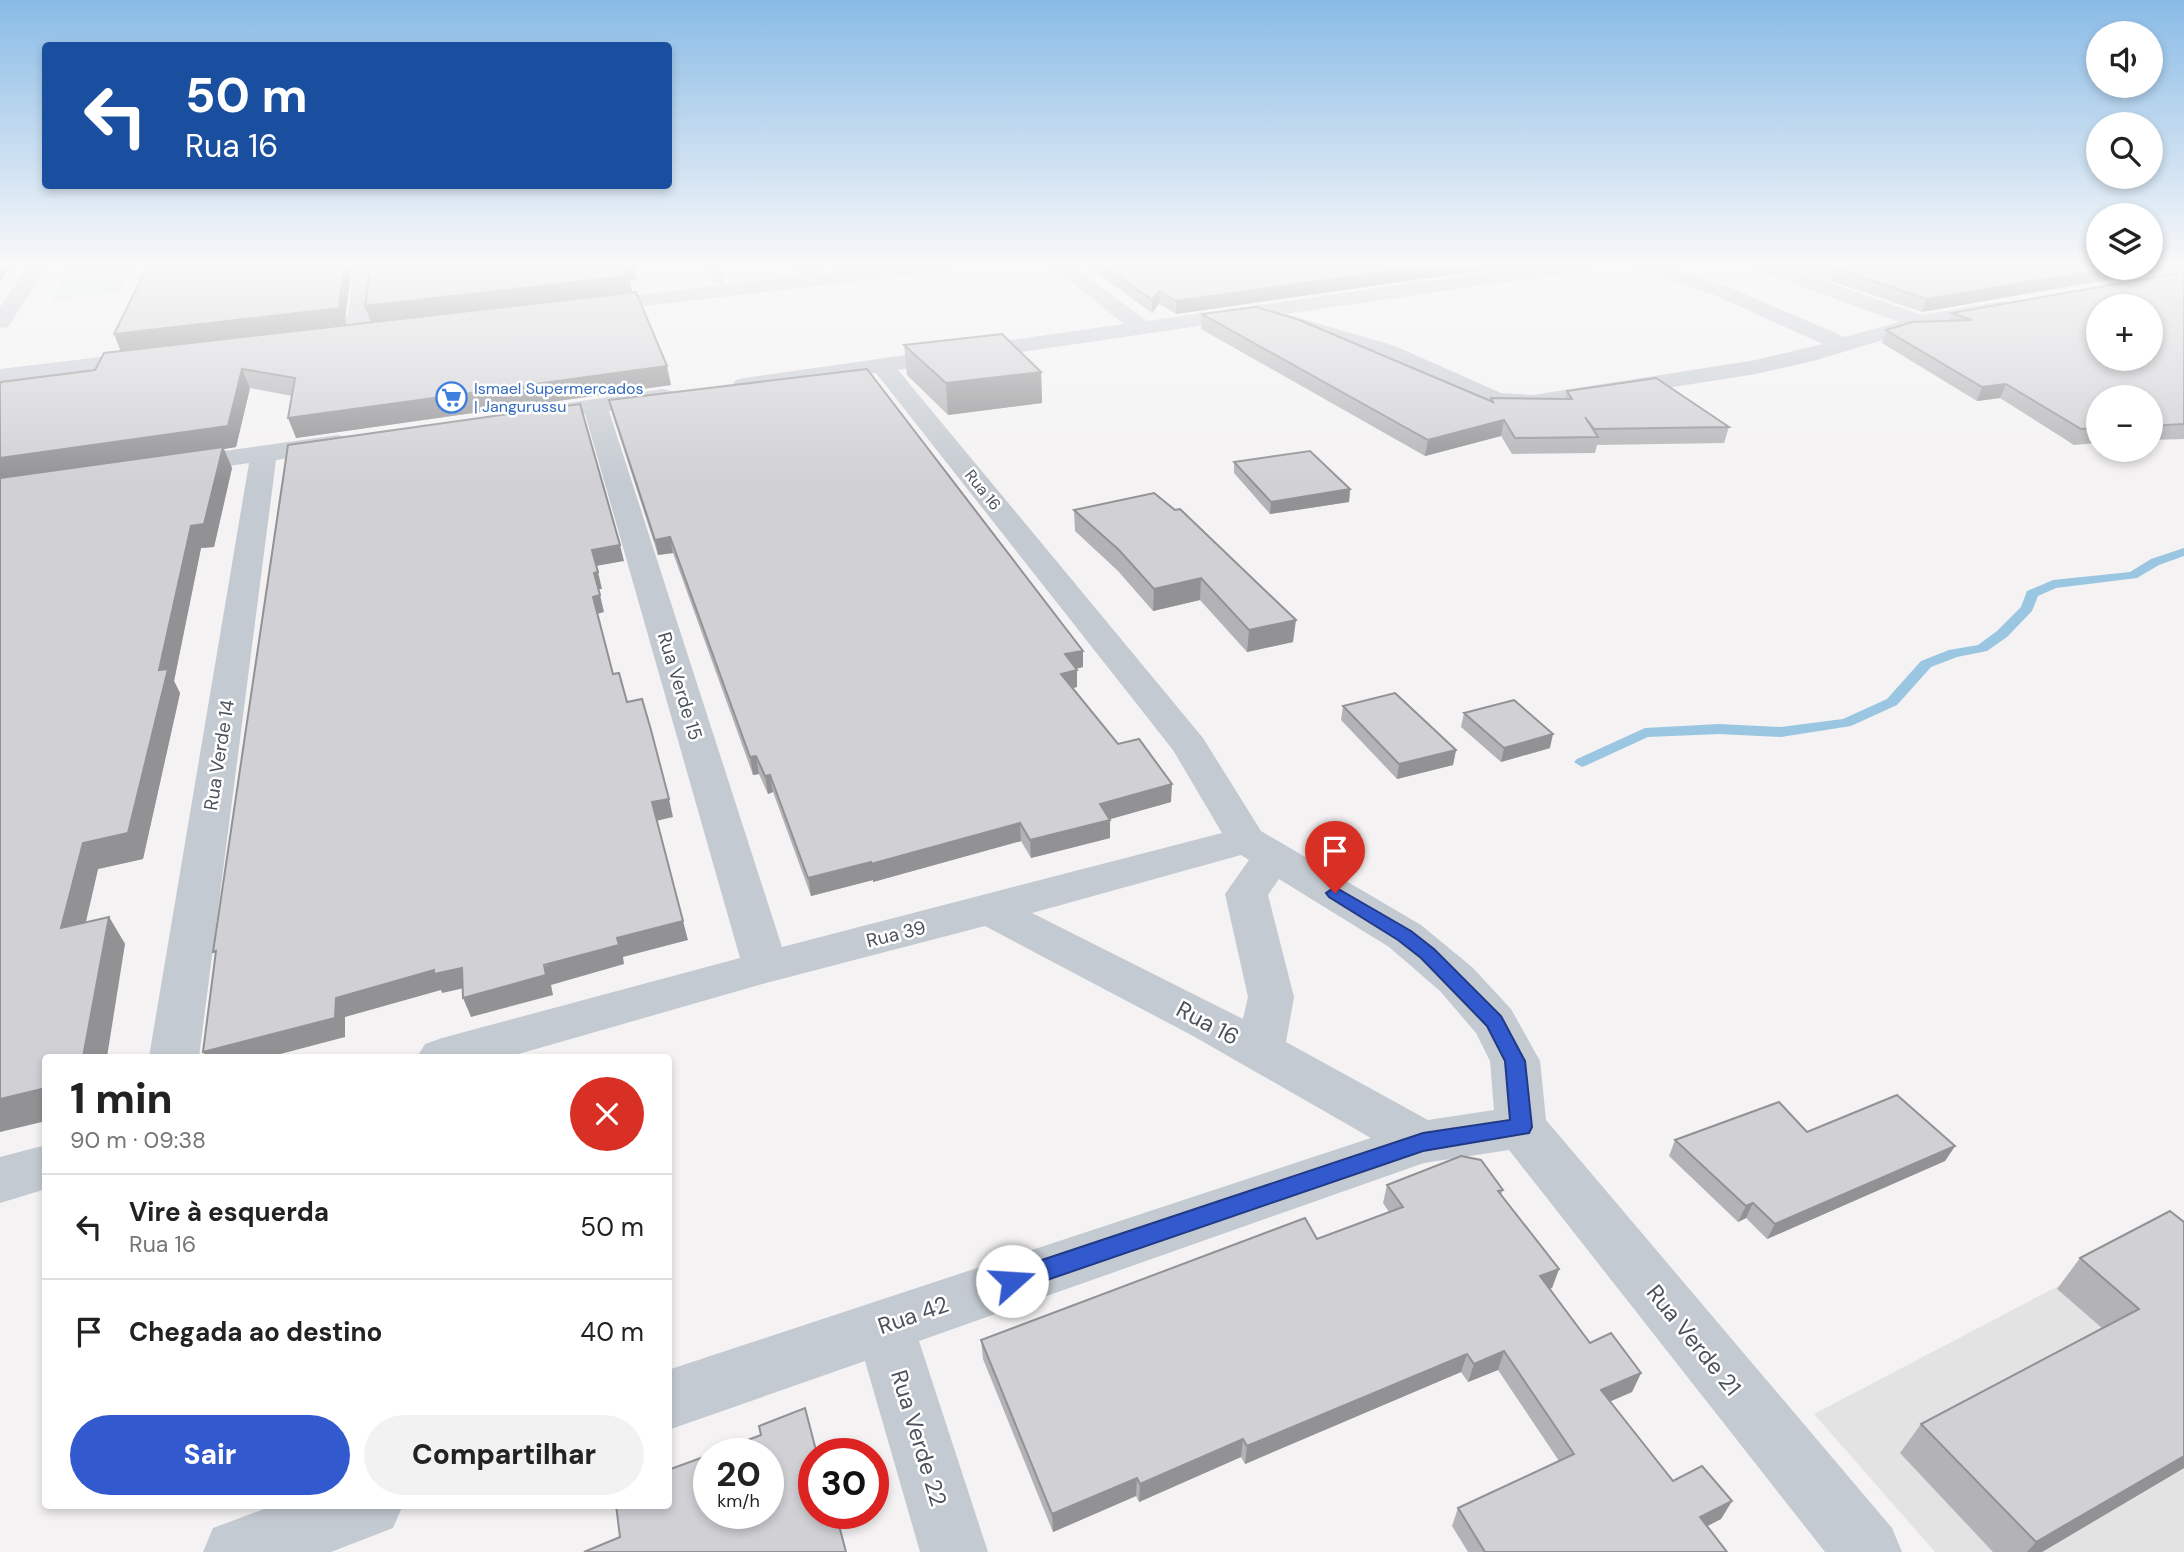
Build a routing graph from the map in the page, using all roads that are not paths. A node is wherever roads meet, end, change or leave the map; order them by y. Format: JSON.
{"nodes":[{"id":1,"x":1070,"y":337,"type":"edge"},
{"id":2,"x":1339,"y":337,"type":"edge"},
{"id":3,"x":1827,"y":337,"type":"edge"},
{"id":4,"x":1865,"y":337,"type":"edge"},
{"id":5,"x":1842,"y":344,"type":"junction"},
{"id":6,"x":0,"y":362,"type":"edge"},
{"id":7,"x":882,"y":365,"type":"junction"},
{"id":8,"x":0,"y":376,"type":"edge"},
{"id":9,"x":718,"y":388,"type":"edge"},
{"id":10,"x":691,"y":392,"type":"edge"},
{"id":11,"x":595,"y":406,"type":"junction"},
{"id":12,"x":513,"y":418,"type":"edge"},
{"id":13,"x":361,"y":439,"type":"edge"},
{"id":14,"x":264,"y":453,"type":"junction"},
{"id":15,"x":159,"y":468,"type":"edge"},
{"id":16,"x":1260,"y":848,"type":"junction"},
{"id":17,"x":990,"y":910,"type":"junction"},
{"id":18,"x":766,"y":967,"type":"junction"},
{"id":19,"x":1260,"y":1051,"type":"junction"},
{"id":20,"x":174,"y":1054,"type":"edge"},
{"id":21,"x":453,"y":1054,"type":"edge"},
{"id":22,"x":1521,"y":1127,"type":"junction"},
{"id":23,"x":1423,"y":1142,"type":"junction"},
{"id":24,"x":42,"y":1168,"type":"edge"},
{"id":25,"x":0,"y":1180,"type":"edge"},
{"id":26,"x":884,"y":1325,"type":"junction"},
{"id":27,"x":672,"y":1399,"type":"edge"},
{"id":28,"x":359,"y":1509,"type":"edge"},
{"id":29,"x":237,"y":1552,"type":"edge"},
{"id":30,"x":954,"y":1552,"type":"edge"},
{"id":31,"x":1868,"y":1552,"type":"edge"}],
"edges":[{"from":1,"to":7,"type":"street"},
{"from":2,"to":5,"type":"street"},
{"from":3,"to":5,"type":"street"},
{"from":4,"to":5,"type":"street"},
{"from":6,"to":8,"type":"main road"},
{"from":7,"to":9,"type":"street"},
{"from":7,"to":16,"type":"street","name":"Rua 16"},
{"from":10,"to":11,"type":"street"},
{"from":11,"to":12,"type":"street"},
{"from":11,"to":18,"type":"street","name":"Rua Verde 15"},
{"from":13,"to":14,"type":"street"},
{"from":14,"to":15,"type":"street"},
{"from":14,"to":20,"type":"street","name":"Rua Verde 14"},
{"from":16,"to":17,"type":"street","name":"Rua 39"},
{"from":16,"to":19,"type":"street"},
{"from":16,"to":22,"type":"street"},
{"from":17,"to":18,"type":"street","name":"Rua 39"},
{"from":17,"to":19,"type":"street","name":"Rua 16"},
{"from":18,"to":21,"type":"street","name":"Rua 39"},
{"from":19,"to":23,"type":"street","name":"Rua 16"},
{"from":22,"to":23,"type":"street","name":"Rua 42"},
{"from":22,"to":31,"type":"street","name":"Rua Verde 21"},
{"from":23,"to":26,"type":"street","name":"Rua 42"},
{"from":24,"to":25,"type":"street"},
{"from":26,"to":27,"type":"street","name":"Rua 42"},
{"from":26,"to":30,"type":"street","name":"Rua Verde 22"},
{"from":28,"to":29,"type":"street"}]}
